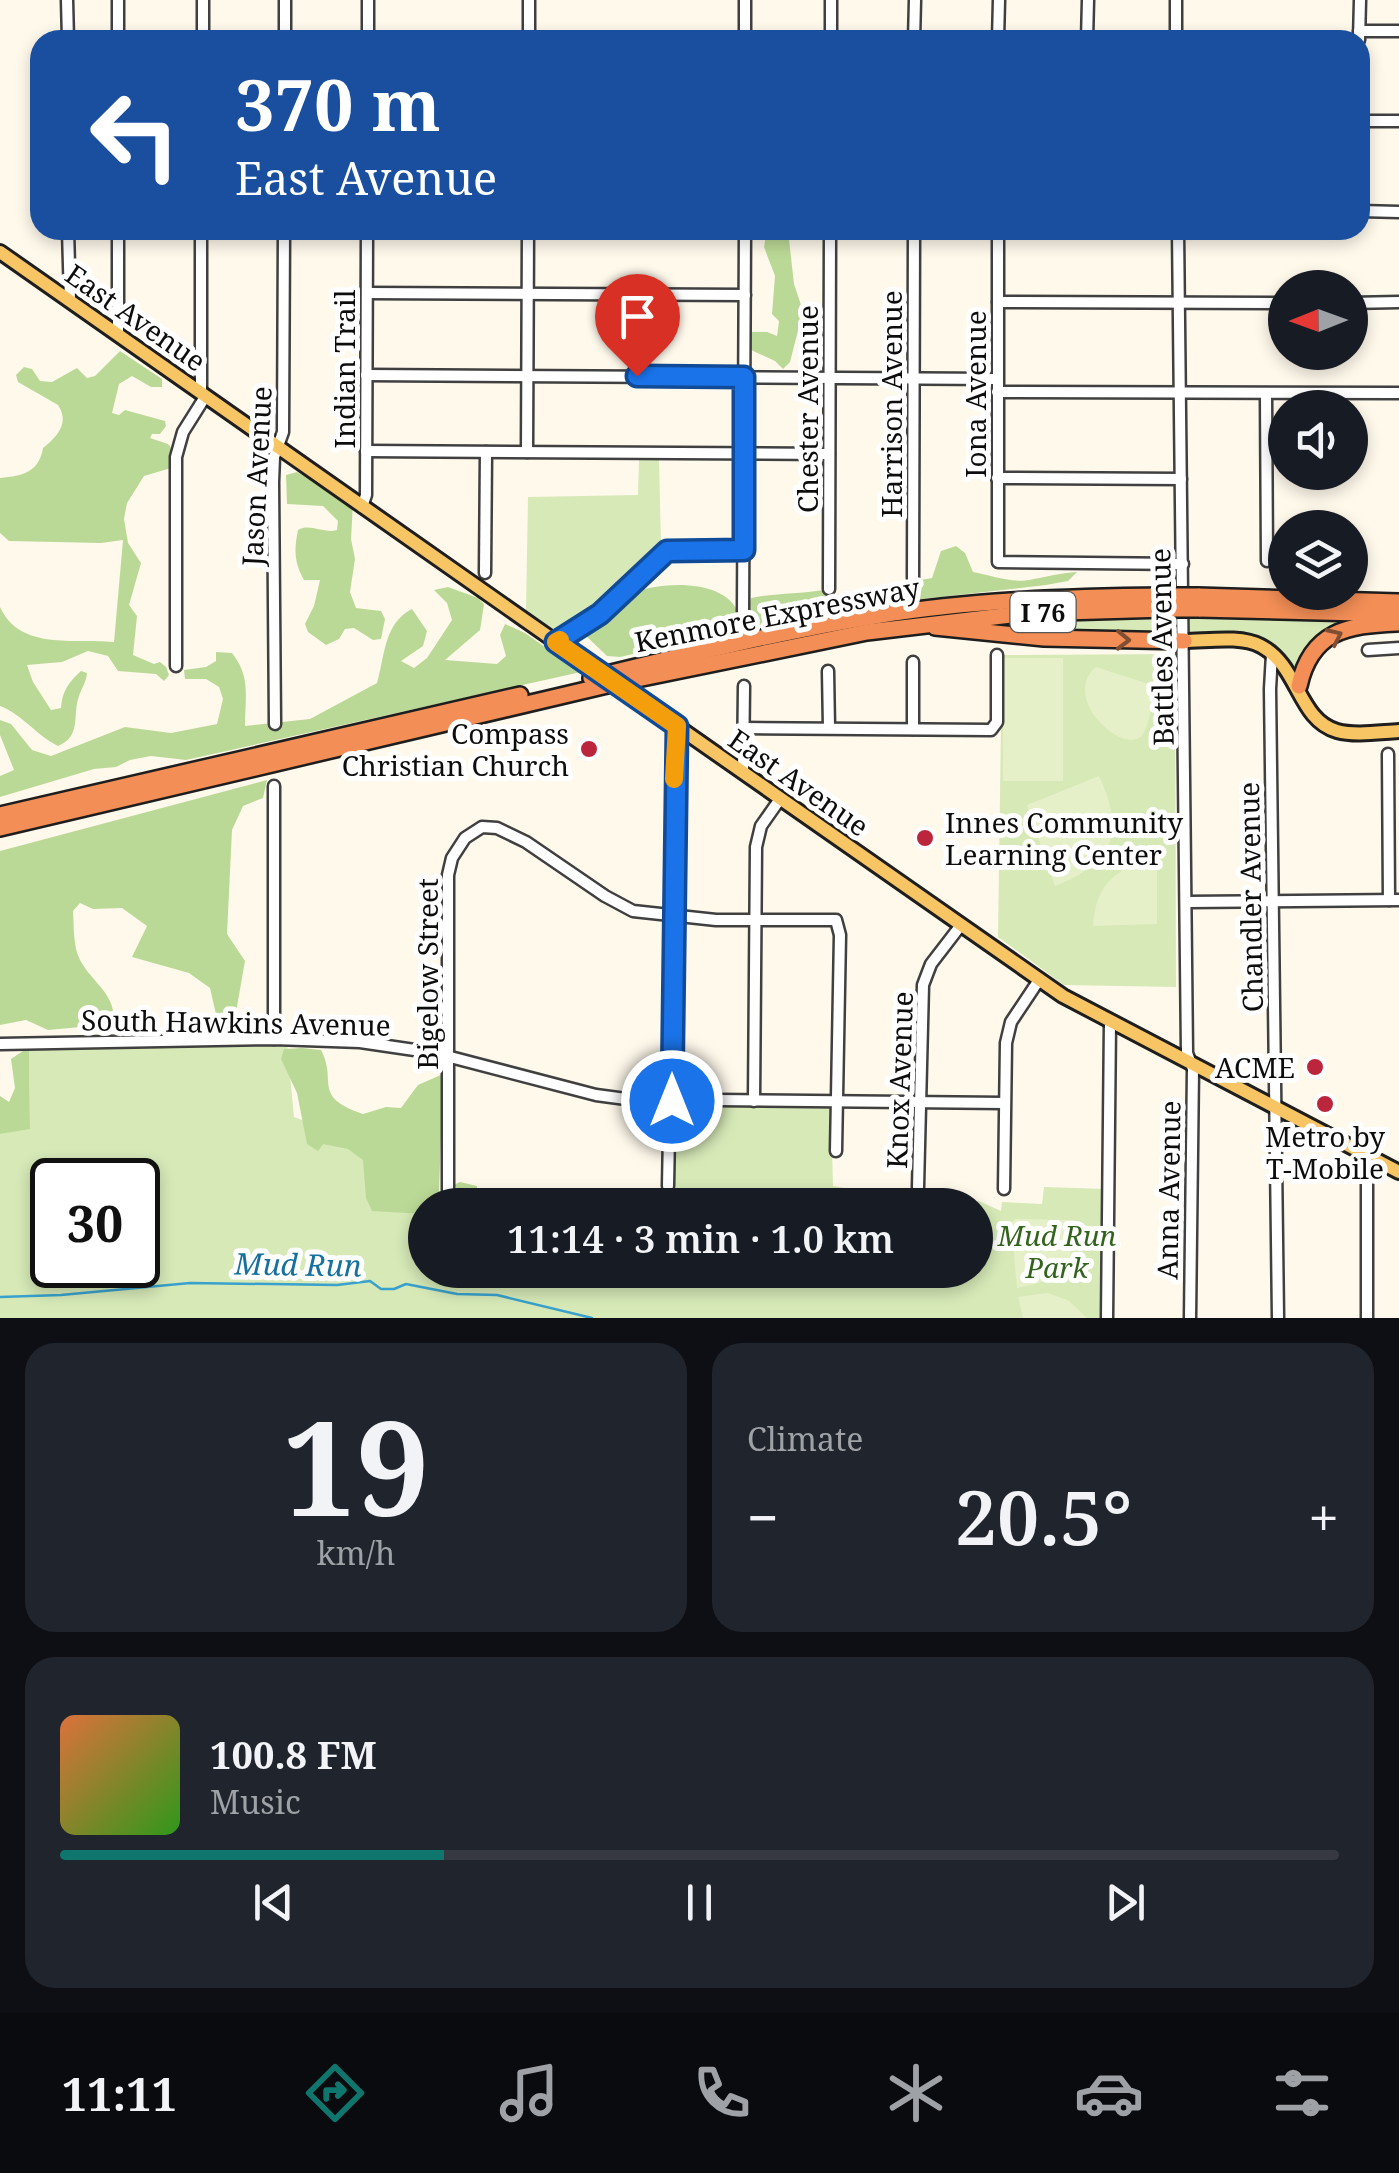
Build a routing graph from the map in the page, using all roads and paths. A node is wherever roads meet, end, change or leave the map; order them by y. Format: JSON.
{"nodes":[{"id":1,"x":68,"y":0,"type":"edge"},
{"id":2,"x":118,"y":0,"type":"edge"},
{"id":3,"x":203,"y":0,"type":"edge"},
{"id":4,"x":285,"y":0,"type":"edge"},
{"id":5,"x":368,"y":0,"type":"edge"},
{"id":6,"x":529,"y":0,"type":"edge"},
{"id":7,"x":745,"y":0,"type":"edge"},
{"id":8,"x":831,"y":0,"type":"edge"},
{"id":9,"x":914,"y":0,"type":"edge"},
{"id":10,"x":999,"y":0,"type":"edge"},
{"id":11,"x":1088,"y":0,"type":"edge"},
{"id":12,"x":1176,"y":0,"type":"edge"},
{"id":13,"x":1360,"y":0,"type":"edge"},
{"id":14,"x":68,"y":30,"type":"edge"},
{"id":15,"x":118,"y":30,"type":"edge"},
{"id":16,"x":202,"y":30,"type":"edge"},
{"id":17,"x":285,"y":30,"type":"edge"},
{"id":18,"x":368,"y":30,"type":"edge"},
{"id":19,"x":529,"y":30,"type":"edge"},
{"id":20,"x":745,"y":30,"type":"edge"},
{"id":21,"x":831,"y":30,"type":"edge"},
{"id":22,"x":914,"y":30,"type":"edge"},
{"id":23,"x":998,"y":30,"type":"edge"},
{"id":24,"x":1088,"y":30,"type":"edge"},
{"id":25,"x":1176,"y":30,"type":"edge"},
{"id":26,"x":1359,"y":30,"type":"edge"},
{"id":27,"x":1399,"y":31,"type":"edge"},
{"id":28,"x":1370,"y":35,"type":"edge"},
{"id":29,"x":1370,"y":121,"type":"edge"},
{"id":30,"x":1399,"y":122,"type":"edge"},
{"id":31,"x":1370,"y":212,"type":"edge"},
{"id":32,"x":1399,"y":212,"type":"edge"},
{"id":33,"x":68,"y":240,"type":"edge"},
{"id":34,"x":118,"y":240,"type":"edge"},
{"id":35,"x":201,"y":240,"type":"edge"},
{"id":36,"x":284,"y":240,"type":"edge"},
{"id":37,"x":367,"y":240,"type":"edge"},
{"id":38,"x":528,"y":240,"type":"edge"},
{"id":39,"x":745,"y":240,"type":"edge"},
{"id":40,"x":830,"y":240,"type":"edge"},
{"id":41,"x":914,"y":240,"type":"edge"},
{"id":42,"x":998,"y":240,"type":"edge"},
{"id":43,"x":1178,"y":240,"type":"edge"},
{"id":44,"x":0,"y":252,"type":"edge"},
{"id":45,"x":367,"y":293,"type":"junction"},
{"id":46,"x":528,"y":294,"type":"junction"},
{"id":47,"x":745,"y":295,"type":"junction"},
{"id":48,"x":70,"y":301,"type":"junction"},
{"id":49,"x":998,"y":302,"type":"junction"},
{"id":50,"x":1399,"y":302,"type":"edge"},
{"id":51,"x":1179,"y":303,"type":"junction"},
{"id":52,"x":1268,"y":303,"type":"edge"},
{"id":53,"x":1368,"y":303,"type":"edge"},
{"id":54,"x":118,"y":334,"type":"junction"},
{"id":55,"x":366,"y":375,"type":"junction"},
{"id":56,"x":527,"y":376,"type":"junction"},
{"id":57,"x":744,"y":377,"type":"junction"},
{"id":58,"x":830,"y":377,"type":"junction"},
{"id":59,"x":913,"y":378,"type":"junction"},
{"id":60,"x":997,"y":379,"type":"junction"},
{"id":61,"x":997,"y":392,"type":"junction"},
{"id":62,"x":1180,"y":393,"type":"junction"},
{"id":63,"x":1399,"y":393,"type":"edge"},
{"id":64,"x":1266,"y":394,"type":"junction"},
{"id":65,"x":203,"y":395,"type":"junction"},
{"id":66,"x":278,"y":448,"type":"junction"},
{"id":67,"x":366,"y":451,"type":"junction"},
{"id":68,"x":486,"y":452,"type":"junction"},
{"id":69,"x":526,"y":452,"type":"junction"},
{"id":70,"x":744,"y":454,"type":"junction"},
{"id":71,"x":829,"y":454,"type":"junction"},
{"id":72,"x":997,"y":478,"type":"junction"},
{"id":73,"x":1182,"y":479,"type":"junction"},
{"id":74,"x":362,"y":506,"type":"junction"},
{"id":75,"x":744,"y":550,"type":"junction"},
{"id":76,"x":1267,"y":561,"type":"dead end"},
{"id":77,"x":1183,"y":564,"type":"junction"},
{"id":78,"x":485,"y":573,"type":"dead end"},
{"id":79,"x":913,"y":578,"type":"dead end"},
{"id":80,"x":829,"y":589,"type":"dead end"},
{"id":81,"x":1399,"y":592,"type":"edge"},
{"id":82,"x":1368,"y":593,"type":"edge"},
{"id":83,"x":1268,"y":598,"type":"edge"},
{"id":84,"x":1368,"y":601,"type":"edge"},
{"id":85,"x":1165,"y":602,"type":"junction"},
{"id":86,"x":1199,"y":602,"type":"junction"},
{"id":87,"x":1399,"y":602,"type":"edge"},
{"id":88,"x":743,"y":612,"type":"dead end"},
{"id":89,"x":1399,"y":614,"type":"edge"},
{"id":90,"x":922,"y":624,"type":"junction"},
{"id":91,"x":1399,"y":624,"type":"edge"},
{"id":92,"x":1184,"y":640,"type":"junction"},
{"id":93,"x":556,"y":642,"type":"junction"},
{"id":94,"x":1399,"y":648,"type":"edge"},
{"id":95,"x":1368,"y":650,"type":"dead end"},
{"id":96,"x":1272,"y":654,"type":"junction"},
{"id":97,"x":997,"y":655,"type":"dead end"},
{"id":98,"x":913,"y":662,"type":"dead end"},
{"id":99,"x":176,"y":666,"type":"dead end"},
{"id":100,"x":828,"y":671,"type":"dead end"},
{"id":101,"x":744,"y":686,"type":"dead end"},
{"id":102,"x":1299,"y":686,"type":"junction"},
{"id":103,"x":274,"y":724,"type":"dead end"},
{"id":104,"x":677,"y":726,"type":"junction"},
{"id":105,"x":744,"y":728,"type":"junction"},
{"id":106,"x":829,"y":728,"type":"junction"},
{"id":107,"x":913,"y":729,"type":"junction"},
{"id":108,"x":1399,"y":732,"type":"edge"},
{"id":109,"x":1388,"y":754,"type":"dead end"},
{"id":110,"x":742,"y":772,"type":"junction"},
{"id":111,"x":274,"y":786,"type":"dead end"},
{"id":112,"x":780,"y":799,"type":"junction"},
{"id":113,"x":0,"y":814,"type":"edge"},
{"id":114,"x":0,"y":829,"type":"edge"},
{"id":115,"x":1394,"y":900,"type":"edge"},
{"id":116,"x":1187,"y":902,"type":"junction"},
{"id":117,"x":1272,"y":902,"type":"junction"},
{"id":118,"x":672,"y":916,"type":"junction"},
{"id":119,"x":755,"y":918,"type":"junction"},
{"id":120,"x":961,"y":925,"type":"junction"},
{"id":121,"x":1039,"y":980,"type":"junction"},
{"id":122,"x":1110,"y":1022,"type":"junction"},
{"id":123,"x":274,"y":1039,"type":"junction"},
{"id":124,"x":0,"y":1044,"type":"edge"},
{"id":125,"x":448,"y":1056,"type":"junction"},
{"id":126,"x":1190,"y":1062,"type":"junction"},
{"id":127,"x":672,"y":1101,"type":"junction"},
{"id":128,"x":754,"y":1101,"type":"junction"},
{"id":129,"x":920,"y":1102,"type":"junction"},
{"id":130,"x":836,"y":1103,"type":"junction"},
{"id":131,"x":1004,"y":1103,"type":"junction"},
{"id":132,"x":1276,"y":1108,"type":"junction"},
{"id":133,"x":836,"y":1150,"type":"dead end"},
{"id":134,"x":1366,"y":1156,"type":"junction"},
{"id":135,"x":1399,"y":1172,"type":"edge"},
{"id":136,"x":668,"y":1186,"type":"dead end"},
{"id":137,"x":448,"y":1188,"type":"edge"},
{"id":138,"x":918,"y":1188,"type":"dead end"},
{"id":139,"x":1004,"y":1189,"type":"dead end"},
{"id":140,"x":1108,"y":1318,"type":"edge"},
{"id":141,"x":1190,"y":1318,"type":"edge"},
{"id":142,"x":1278,"y":1318,"type":"edge"},
{"id":143,"x":1368,"y":1318,"type":"edge"}],
"edges":[{"from":1,"to":14,"type":"street"},
{"from":2,"to":15,"type":"street"},
{"from":3,"to":16,"type":"street"},
{"from":4,"to":17,"type":"street"},
{"from":5,"to":18,"type":"street"},
{"from":6,"to":19,"type":"street"},
{"from":7,"to":20,"type":"street"},
{"from":8,"to":21,"type":"street"},
{"from":9,"to":22,"type":"street"},
{"from":10,"to":23,"type":"street"},
{"from":11,"to":24,"type":"street"},
{"from":12,"to":25,"type":"street"},
{"from":13,"to":26,"type":"street"},
{"from":27,"to":28,"type":"street"},
{"from":29,"to":30,"type":"street"},
{"from":31,"to":32,"type":"street"},
{"from":33,"to":48,"type":"street"},
{"from":34,"to":54,"type":"street"},
{"from":35,"to":65,"type":"street"},
{"from":36,"to":66,"type":"street","name":"Jason Avenue"},
{"from":37,"to":45,"type":"street","name":"Indian Trail"},
{"from":38,"to":46,"type":"street"},
{"from":39,"to":47,"type":"street"},
{"from":40,"to":58,"type":"street","name":"Chester Avenue"},
{"from":41,"to":59,"type":"street","name":"Harrison Avenue"},
{"from":42,"to":49,"type":"street","name":"Iona Avenue"},
{"from":43,"to":51,"type":"street","name":"Battles Avenue"},
{"from":44,"to":48,"type":"main road","name":"East Avenue"},
{"from":45,"to":46,"type":"street"},
{"from":45,"to":55,"type":"street","name":"Indian Trail"},
{"from":46,"to":47,"type":"street"},
{"from":46,"to":56,"type":"street"},
{"from":47,"to":57,"type":"street"},
{"from":48,"to":54,"type":"main road","name":"East Avenue"},
{"from":49,"to":51,"type":"street"},
{"from":49,"to":60,"type":"street","name":"Iona Avenue"},
{"from":50,"to":53,"type":"street"},
{"from":51,"to":52,"type":"street"},
{"from":51,"to":62,"type":"street","name":"Battles Avenue"},
{"from":54,"to":65,"type":"main road","name":"East Avenue"},
{"from":55,"to":56,"type":"street"},
{"from":55,"to":67,"type":"street","name":"Indian Trail"},
{"from":56,"to":57,"type":"street"},
{"from":56,"to":69,"type":"street"},
{"from":57,"to":58,"type":"street"},
{"from":57,"to":70,"type":"street"},
{"from":58,"to":59,"type":"street"},
{"from":58,"to":71,"type":"street","name":"Chester Avenue"},
{"from":59,"to":60,"type":"street"},
{"from":59,"to":79,"type":"street","name":"Harrison Avenue"},
{"from":60,"to":61,"type":"street","name":"Iona Avenue"},
{"from":61,"to":62,"type":"street"},
{"from":61,"to":72,"type":"street","name":"Iona Avenue"},
{"from":62,"to":64,"type":"street"},
{"from":62,"to":73,"type":"street","name":"Battles Avenue"},
{"from":63,"to":64,"type":"street"},
{"from":64,"to":76,"type":"street"},
{"from":65,"to":66,"type":"main road","name":"East Avenue"},
{"from":65,"to":99,"type":"street"},
{"from":66,"to":74,"type":"main road","name":"East Avenue"},
{"from":66,"to":103,"type":"street","name":"Jason Avenue"},
{"from":67,"to":68,"type":"street"},
{"from":67,"to":74,"type":"street","name":"Indian Trail"},
{"from":68,"to":69,"type":"street"},
{"from":68,"to":78,"type":"street"},
{"from":69,"to":70,"type":"street"},
{"from":70,"to":71,"type":"street"},
{"from":70,"to":75,"type":"street"},
{"from":71,"to":80,"type":"street","name":"Chester Avenue"},
{"from":72,"to":73,"type":"street"},
{"from":72,"to":77,"type":"street","name":"Iona Avenue"},
{"from":73,"to":77,"type":"street","name":"Battles Avenue"},
{"from":74,"to":93,"type":"main road","name":"East Avenue"},
{"from":75,"to":88,"type":"street"},
{"from":75,"to":93,"type":"street"},
{"from":77,"to":92,"type":"street","name":"Battles Avenue"},
{"from":81,"to":82,"type":"highway"},
{"from":83,"to":86,"type":"highway","name":"Kenmore Expressway","number":"I 76"},
{"from":84,"to":87,"type":"highway","name":"Kenmore Expressway","number":"I 76"},
{"from":85,"to":86,"type":"highway","name":"Kenmore Expressway","number":"I 76","bridge":true},
{"from":85,"to":90,"type":"highway","name":"Kenmore Expressway","number":"I 76"},
{"from":85,"to":113,"type":"highway","name":"Kenmore Expressway","number":"I 76"},
{"from":86,"to":89,"type":"highway","name":"Kenmore Expressway","number":"I 76"},
{"from":90,"to":92,"type":"highway","one_way":true},
{"from":90,"to":114,"type":"highway","name":"Kenmore Expressway","number":"I 76"},
{"from":102,"to":91,"type":"highway","one_way":true},
{"from":92,"to":96,"type":"main road"},
{"from":92,"to":116,"type":"street","name":"Battles Avenue"},
{"from":93,"to":104,"type":"main road","name":"East Avenue","bridge":true},
{"from":94,"to":95,"type":"street"},
{"from":96,"to":102,"type":"main road"},
{"from":96,"to":117,"type":"street","name":"Chandler Avenue"},
{"from":97,"to":107,"type":"street"},
{"from":98,"to":107,"type":"street"},
{"from":100,"to":106,"type":"street"},
{"from":101,"to":105,"type":"street"},
{"from":102,"to":108,"type":"main road"},
{"from":104,"to":110,"type":"main road","name":"East Avenue"},
{"from":104,"to":118,"type":"street"},
{"from":105,"to":106,"type":"street"},
{"from":105,"to":110,"type":"street"},
{"from":106,"to":107,"type":"street"},
{"from":109,"to":115,"type":"street"},
{"from":110,"to":112,"type":"main road","name":"East Avenue"},
{"from":111,"to":123,"type":"street"},
{"from":112,"to":119,"type":"street"},
{"from":112,"to":120,"type":"main road","name":"East Avenue"},
{"from":115,"to":117,"type":"street"},
{"from":116,"to":117,"type":"street"},
{"from":116,"to":126,"type":"street","name":"Battles Avenue"},
{"from":117,"to":132,"type":"street","name":"Chandler Avenue"},
{"from":118,"to":119,"type":"street","name":"Bigelow Street"},
{"from":118,"to":125,"type":"street","name":"Bigelow Street"},
{"from":118,"to":127,"type":"street"},
{"from":119,"to":128,"type":"street"},
{"from":119,"to":130,"type":"street","name":"Bigelow Street"},
{"from":120,"to":121,"type":"main road","name":"East Avenue"},
{"from":120,"to":129,"type":"street","name":"Knox Avenue"},
{"from":121,"to":122,"type":"main road","name":"East Avenue"},
{"from":121,"to":131,"type":"street"},
{"from":122,"to":126,"type":"main road","name":"East Avenue"},
{"from":122,"to":140,"type":"street"},
{"from":123,"to":124,"type":"street","name":"South Hawkins Avenue"},
{"from":123,"to":125,"type":"street","name":"South Hawkins Avenue"},
{"from":125,"to":127,"type":"street","name":"South Hawkins Avenue"},
{"from":125,"to":137,"type":"street","name":"Bigelow Street"},
{"from":126,"to":132,"type":"main road","name":"East Avenue"},
{"from":126,"to":141,"type":"street","name":"Anna Avenue"},
{"from":127,"to":128,"type":"street","name":"South Hawkins Avenue"},
{"from":127,"to":136,"type":"street"},
{"from":128,"to":130,"type":"street","name":"South Hawkins Avenue"},
{"from":129,"to":130,"type":"street","name":"South Hawkins Avenue"},
{"from":129,"to":131,"type":"street","name":"South Hawkins Avenue"},
{"from":129,"to":138,"type":"street","name":"Knox Avenue"},
{"from":130,"to":133,"type":"street"},
{"from":131,"to":139,"type":"street"},
{"from":132,"to":134,"type":"main road","name":"East Avenue"},
{"from":132,"to":142,"type":"street","name":"Chandler Avenue"},
{"from":134,"to":135,"type":"main road","name":"East Avenue"},
{"from":134,"to":143,"type":"street"}]}
